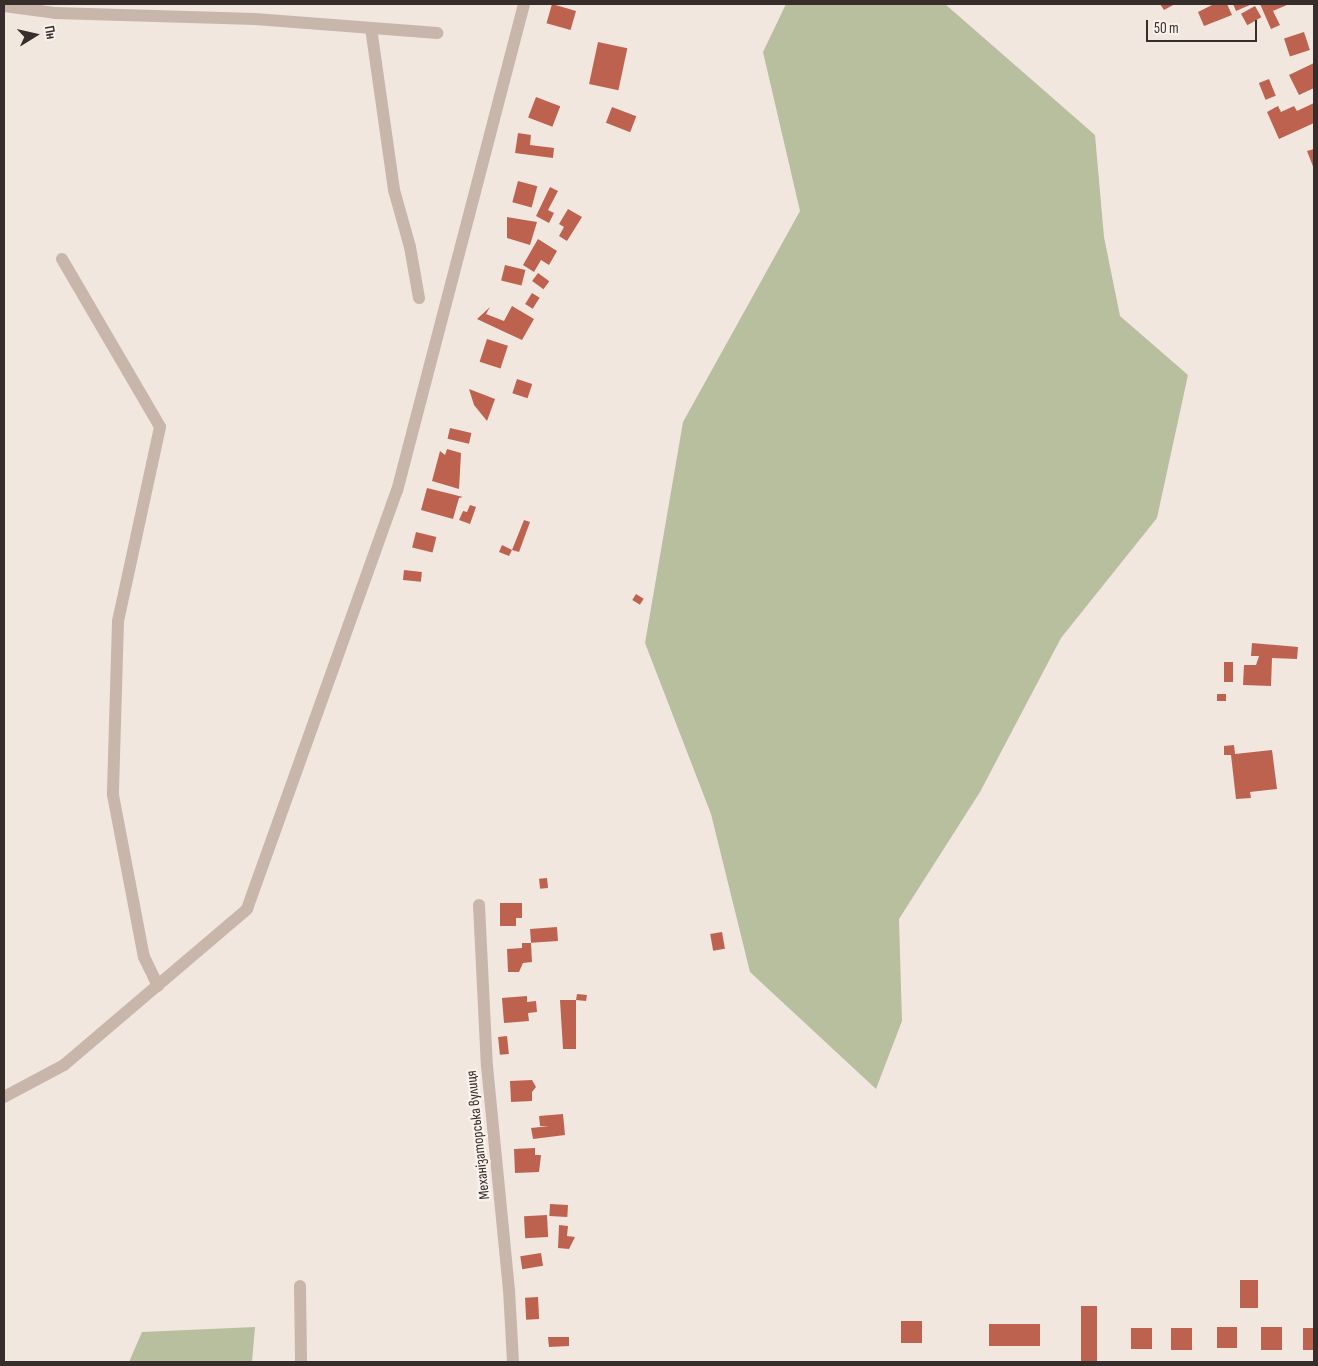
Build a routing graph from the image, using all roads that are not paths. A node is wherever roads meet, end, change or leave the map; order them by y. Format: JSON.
{"nodes":[{"id":1,"x":524,"y":4,"type":"edge"},
{"id":2,"x":4,"y":6,"type":"edge"},
{"id":3,"x":371,"y":28,"type":"junction"},
{"id":4,"x":437,"y":33,"type":"dead end"},
{"id":5,"x":62,"y":259,"type":"dead end"},
{"id":6,"x":419,"y":298,"type":"dead end"},
{"id":7,"x":479,"y":905,"type":"dead end"},
{"id":8,"x":158,"y":986,"type":"junction"},
{"id":9,"x":4,"y":1097,"type":"edge"},
{"id":10,"x":300,"y":1286,"type":"dead end"},
{"id":11,"x":301,"y":1362,"type":"edge"},
{"id":12,"x":513,"y":1362,"type":"edge"}],
"edges":[{"from":1,"to":8,"type":"street"},
{"from":2,"to":3,"type":"street"},
{"from":3,"to":4,"type":"street"},
{"from":3,"to":6,"type":"street"},
{"from":5,"to":8,"type":"street"},
{"from":7,"to":12,"type":"street","name":"Механізаторська вулиця"},
{"from":8,"to":9,"type":"street"},
{"from":10,"to":11,"type":"street"}]}
